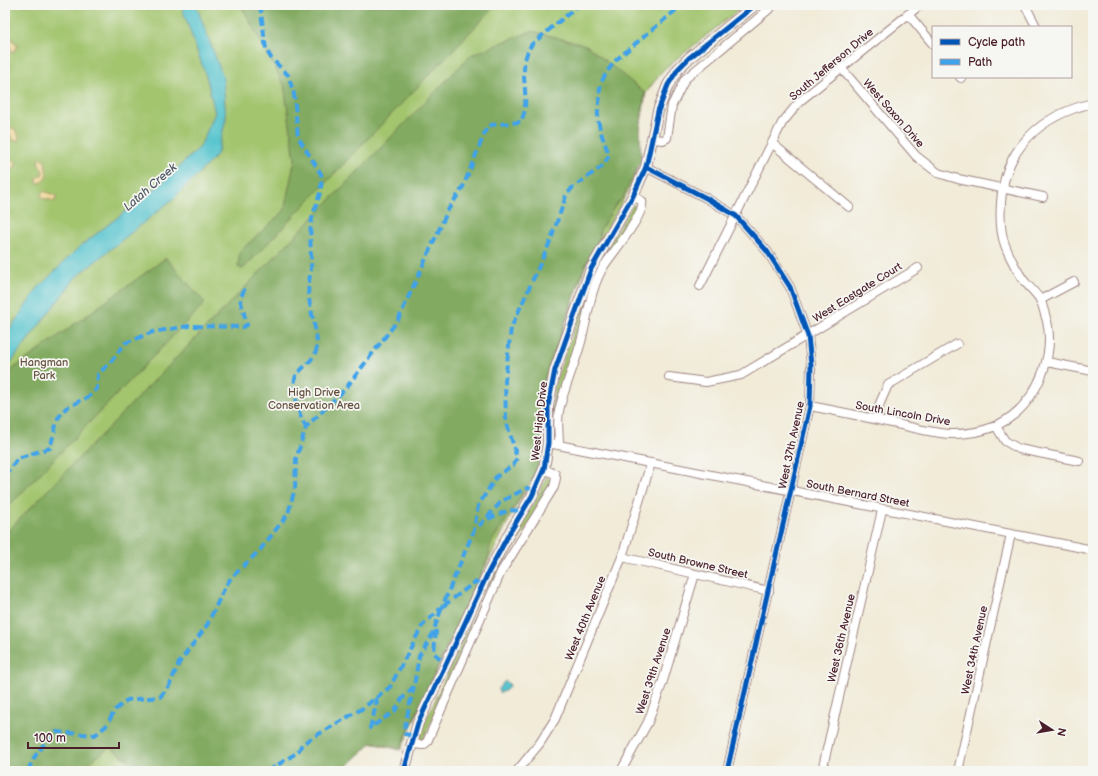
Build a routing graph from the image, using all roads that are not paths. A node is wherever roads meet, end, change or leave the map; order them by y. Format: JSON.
{"nodes":[{"id":1,"x":755,"y":5,"type":"edge"},
{"id":2,"x":774,"y":5,"type":"edge"},
{"id":3,"x":920,"y":5,"type":"edge"},
{"id":4,"x":1025,"y":5,"type":"edge"},
{"id":5,"x":908,"y":14,"type":"junction"},
{"id":6,"x":1036,"y":26,"type":"edge"},
{"id":7,"x":932,"y":43,"type":"edge"},
{"id":8,"x":842,"y":69,"type":"junction"},
{"id":9,"x":1093,"y":103,"type":"edge"},
{"id":10,"x":653,"y":139,"type":"junction"},
{"id":11,"x":773,"y":144,"type":"junction"},
{"id":12,"x":646,"y":167,"type":"junction"},
{"id":13,"x":1002,"y":188,"type":"junction"},
{"id":14,"x":633,"y":196,"type":"junction"},
{"id":15,"x":1042,"y":196,"type":"dead end"},
{"id":16,"x":849,"y":206,"type":"dead end"},
{"id":17,"x":736,"y":216,"type":"junction"},
{"id":18,"x":918,"y":268,"type":"dead end"},
{"id":19,"x":1074,"y":282,"type":"dead end"},
{"id":20,"x":700,"y":286,"type":"dead end"},
{"id":21,"x":1040,"y":300,"type":"junction"},
{"id":22,"x":808,"y":336,"type":"junction"},
{"id":23,"x":957,"y":344,"type":"dead end"},
{"id":24,"x":1047,"y":362,"type":"junction"},
{"id":25,"x":1093,"y":371,"type":"edge"},
{"id":26,"x":668,"y":377,"type":"dead end"},
{"id":27,"x":810,"y":406,"type":"junction"},
{"id":28,"x":876,"y":419,"type":"junction"},
{"id":29,"x":996,"y":426,"type":"junction"},
{"id":30,"x":548,"y":443,"type":"junction"},
{"id":31,"x":559,"y":445,"type":"junction"},
{"id":32,"x":1079,"y":461,"type":"dead end"},
{"id":33,"x":651,"y":463,"type":"junction"},
{"id":34,"x":544,"y":470,"type":"junction"},
{"id":35,"x":791,"y":491,"type":"junction"},
{"id":36,"x":882,"y":510,"type":"junction"},
{"id":37,"x":1011,"y":534,"type":"junction"},
{"id":38,"x":1093,"y":550,"type":"edge"},
{"id":39,"x":622,"y":557,"type":"junction"},
{"id":40,"x":695,"y":574,"type":"junction"},
{"id":41,"x":769,"y":591,"type":"junction"},
{"id":42,"x":413,"y":744,"type":"junction"},
{"id":43,"x":404,"y":771,"type":"edge"},
{"id":44,"x":517,"y":771,"type":"edge"},
{"id":45,"x":621,"y":771,"type":"edge"},
{"id":46,"x":727,"y":771,"type":"edge"},
{"id":47,"x":822,"y":771,"type":"edge"},
{"id":48,"x":958,"y":771,"type":"edge"}],
"edges":[{"from":1,"to":10,"type":"main road","name":"West High Drive"},
{"from":2,"to":10,"type":"street"},
{"from":3,"to":5,"type":"street","name":"South Jefferson Drive"},
{"from":4,"to":6,"type":"street"},
{"from":5,"to":7,"type":"street"},
{"from":5,"to":8,"type":"street","name":"South Jefferson Drive"},
{"from":8,"to":11,"type":"street","name":"South Jefferson Drive"},
{"from":8,"to":13,"type":"street","name":"West Saxon Drive"},
{"from":9,"to":13,"type":"street","name":"South Lincoln Drive"},
{"from":10,"to":12,"type":"main road","name":"West High Drive"},
{"from":11,"to":16,"type":"street"},
{"from":11,"to":17,"type":"street","name":"South Jefferson Drive"},
{"from":12,"to":14,"type":"main road","name":"West High Drive"},
{"from":12,"to":17,"type":"street","name":"West 37th Avenue"},
{"from":13,"to":15,"type":"street","name":"West Saxon Drive"},
{"from":13,"to":21,"type":"street","name":"South Lincoln Drive"},
{"from":14,"to":30,"type":"main road","name":"West High Drive"},
{"from":14,"to":31,"type":"street","name":"West High Drive"},
{"from":17,"to":20,"type":"street","name":"South Jefferson Drive"},
{"from":17,"to":22,"type":"street","name":"West 37th Avenue"},
{"from":18,"to":22,"type":"street","name":"West Eastgate Court"},
{"from":19,"to":21,"type":"street"},
{"from":21,"to":24,"type":"street","name":"South Lincoln Drive"},
{"from":22,"to":26,"type":"street","name":"West Eastgate Court"},
{"from":22,"to":27,"type":"street","name":"West 37th Avenue"},
{"from":23,"to":28,"type":"street"},
{"from":24,"to":25,"type":"street"},
{"from":24,"to":29,"type":"street","name":"South Lincoln Drive"},
{"from":27,"to":28,"type":"street","name":"South Lincoln Drive"},
{"from":27,"to":35,"type":"street","name":"West 37th Avenue"},
{"from":28,"to":29,"type":"street","name":"South Lincoln Drive"},
{"from":29,"to":32,"type":"street"},
{"from":30,"to":31,"type":"street","name":"South Bernard Street"},
{"from":30,"to":34,"type":"main road","name":"West High Drive"},
{"from":31,"to":33,"type":"street","name":"South Bernard Street"},
{"from":33,"to":35,"type":"street","name":"South Bernard Street"},
{"from":33,"to":39,"type":"street","name":"West 40th Avenue"},
{"from":34,"to":42,"type":"main road","name":"West High Drive"},
{"from":34,"to":42,"type":"street"},
{"from":35,"to":36,"type":"street","name":"South Bernard Street"},
{"from":35,"to":41,"type":"street","name":"West 37th Avenue"},
{"from":36,"to":37,"type":"street","name":"South Bernard Street"},
{"from":36,"to":47,"type":"street","name":"West 36th Avenue"},
{"from":37,"to":38,"type":"street","name":"South Bernard Street"},
{"from":37,"to":48,"type":"street","name":"West 34th Avenue"},
{"from":39,"to":40,"type":"street","name":"South Browne Street"},
{"from":39,"to":44,"type":"street","name":"West 40th Avenue"},
{"from":40,"to":41,"type":"street","name":"South Browne Street"},
{"from":40,"to":45,"type":"street","name":"West 39th Avenue"},
{"from":41,"to":46,"type":"street","name":"West 37th Avenue"},
{"from":42,"to":43,"type":"main road","name":"West High Drive"}]}
